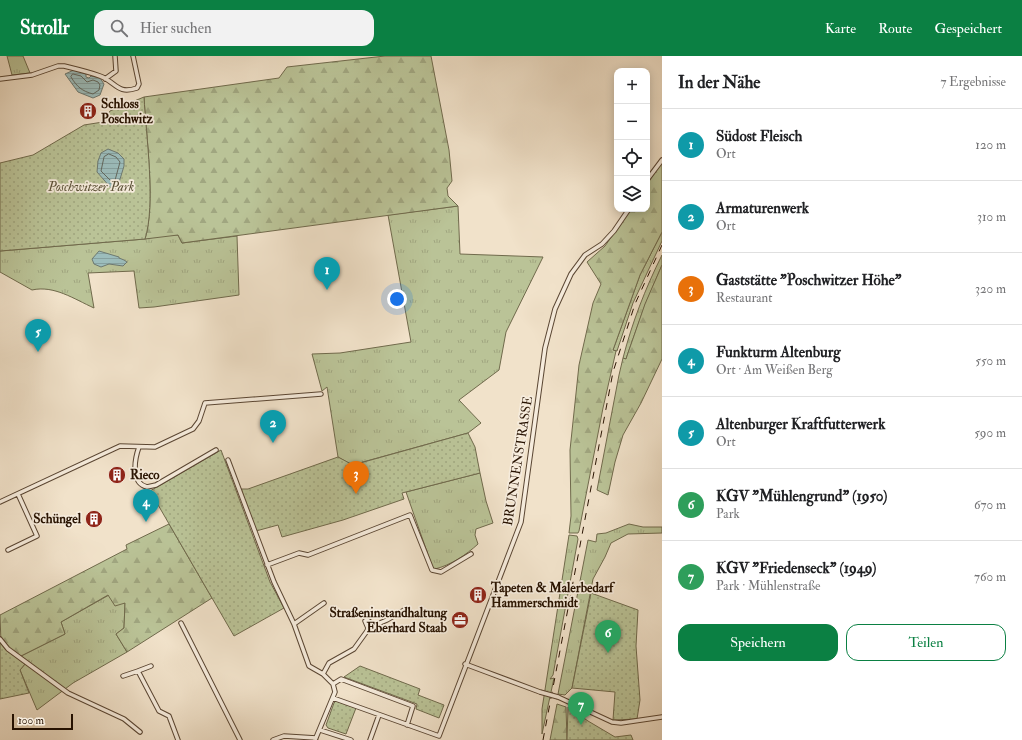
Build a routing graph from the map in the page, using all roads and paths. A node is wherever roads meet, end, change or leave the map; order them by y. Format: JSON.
{"nodes":[{"id":1,"x":115,"y":56,"type":"edge"},
{"id":2,"x":133,"y":56,"type":"edge"},
{"id":3,"x":0,"y":79,"type":"edge"},
{"id":4,"x":105,"y":79,"type":"junction"},
{"id":5,"x":662,"y":160,"type":"edge"},
{"id":6,"x":650,"y":176,"type":"edge"},
{"id":7,"x":627,"y":212,"type":"edge"},
{"id":8,"x":321,"y":394,"type":"dead end"},
{"id":9,"x":139,"y":447,"type":"junction"},
{"id":10,"x":216,"y":450,"type":"dead end"},
{"id":11,"x":228,"y":460,"type":"dead end"},
{"id":12,"x":18,"y":494,"type":"junction"},
{"id":13,"x":0,"y":502,"type":"edge"},
{"id":14,"x":8,"y":550,"type":"dead end"},
{"id":15,"x":471,"y":554,"type":"dead end"},
{"id":16,"x":267,"y":565,"type":"junction"},
{"id":17,"x":324,"y":603,"type":"dead end"},
{"id":18,"x":404,"y":610,"type":"dead end"},
{"id":19,"x":370,"y":617,"type":"dead end"},
{"id":20,"x":181,"y":623,"type":"dead end"},
{"id":21,"x":294,"y":624,"type":"junction"},
{"id":22,"x":368,"y":628,"type":"junction"},
{"id":23,"x":0,"y":639,"type":"edge"},
{"id":24,"x":465,"y":664,"type":"junction"},
{"id":25,"x":151,"y":666,"type":"dead end"},
{"id":26,"x":138,"y":671,"type":"junction"},
{"id":27,"x":323,"y":674,"type":"junction"},
{"id":28,"x":123,"y":676,"type":"dead end"},
{"id":29,"x":333,"y":684,"type":"junction"},
{"id":30,"x":333,"y":698,"type":"junction"},
{"id":31,"x":379,"y":714,"type":"junction"},
{"id":32,"x":662,"y":718,"type":"edge"},
{"id":33,"x":407,"y":725,"type":"junction"},
{"id":34,"x":320,"y":730,"type":"junction"},
{"id":35,"x":140,"y":732,"type":"dead end"},
{"id":36,"x":315,"y":739,"type":"edge"},
{"id":37,"x":178,"y":740,"type":"edge"},
{"id":38,"x":240,"y":740,"type":"edge"},
{"id":39,"x":273,"y":740,"type":"edge"},
{"id":40,"x":351,"y":740,"type":"edge"},
{"id":41,"x":370,"y":740,"type":"edge"}],
"edges":[{"from":1,"to":4,"type":"street"},
{"from":2,"to":4,"type":"street"},
{"from":3,"to":4,"type":"street"},
{"from":5,"to":6,"type":"street"},
{"from":7,"to":24,"type":"street","name":"BRUNNENSTRASSE"},
{"from":8,"to":9,"type":"street"},
{"from":9,"to":10,"type":"street"},
{"from":9,"to":12,"type":"street"},
{"from":11,"to":16,"type":"street"},
{"from":12,"to":13,"type":"street"},
{"from":12,"to":14,"type":"street"},
{"from":15,"to":16,"type":"street"},
{"from":16,"to":21,"type":"street"},
{"from":17,"to":21,"type":"street"},
{"from":18,"to":22,"type":"street"},
{"from":19,"to":22,"type":"street"},
{"from":20,"to":38,"type":"street"},
{"from":21,"to":27,"type":"street"},
{"from":22,"to":27,"type":"street"},
{"from":23,"to":35,"type":"street"},
{"from":24,"to":32,"type":"street","bridge":true},
{"from":24,"to":33,"type":"street","name":"BRUNNENSTRASSE"},
{"from":25,"to":26,"type":"street"},
{"from":26,"to":28,"type":"street"},
{"from":26,"to":37,"type":"street"},
{"from":27,"to":29,"type":"street"},
{"from":29,"to":30,"type":"street"},
{"from":29,"to":33,"type":"street"},
{"from":30,"to":31,"type":"street"},
{"from":30,"to":34,"type":"street"},
{"from":31,"to":33,"type":"street"},
{"from":31,"to":41,"type":"street"},
{"from":34,"to":36,"type":"street"},
{"from":34,"to":40,"type":"street"},
{"from":36,"to":39,"type":"street"}]}
